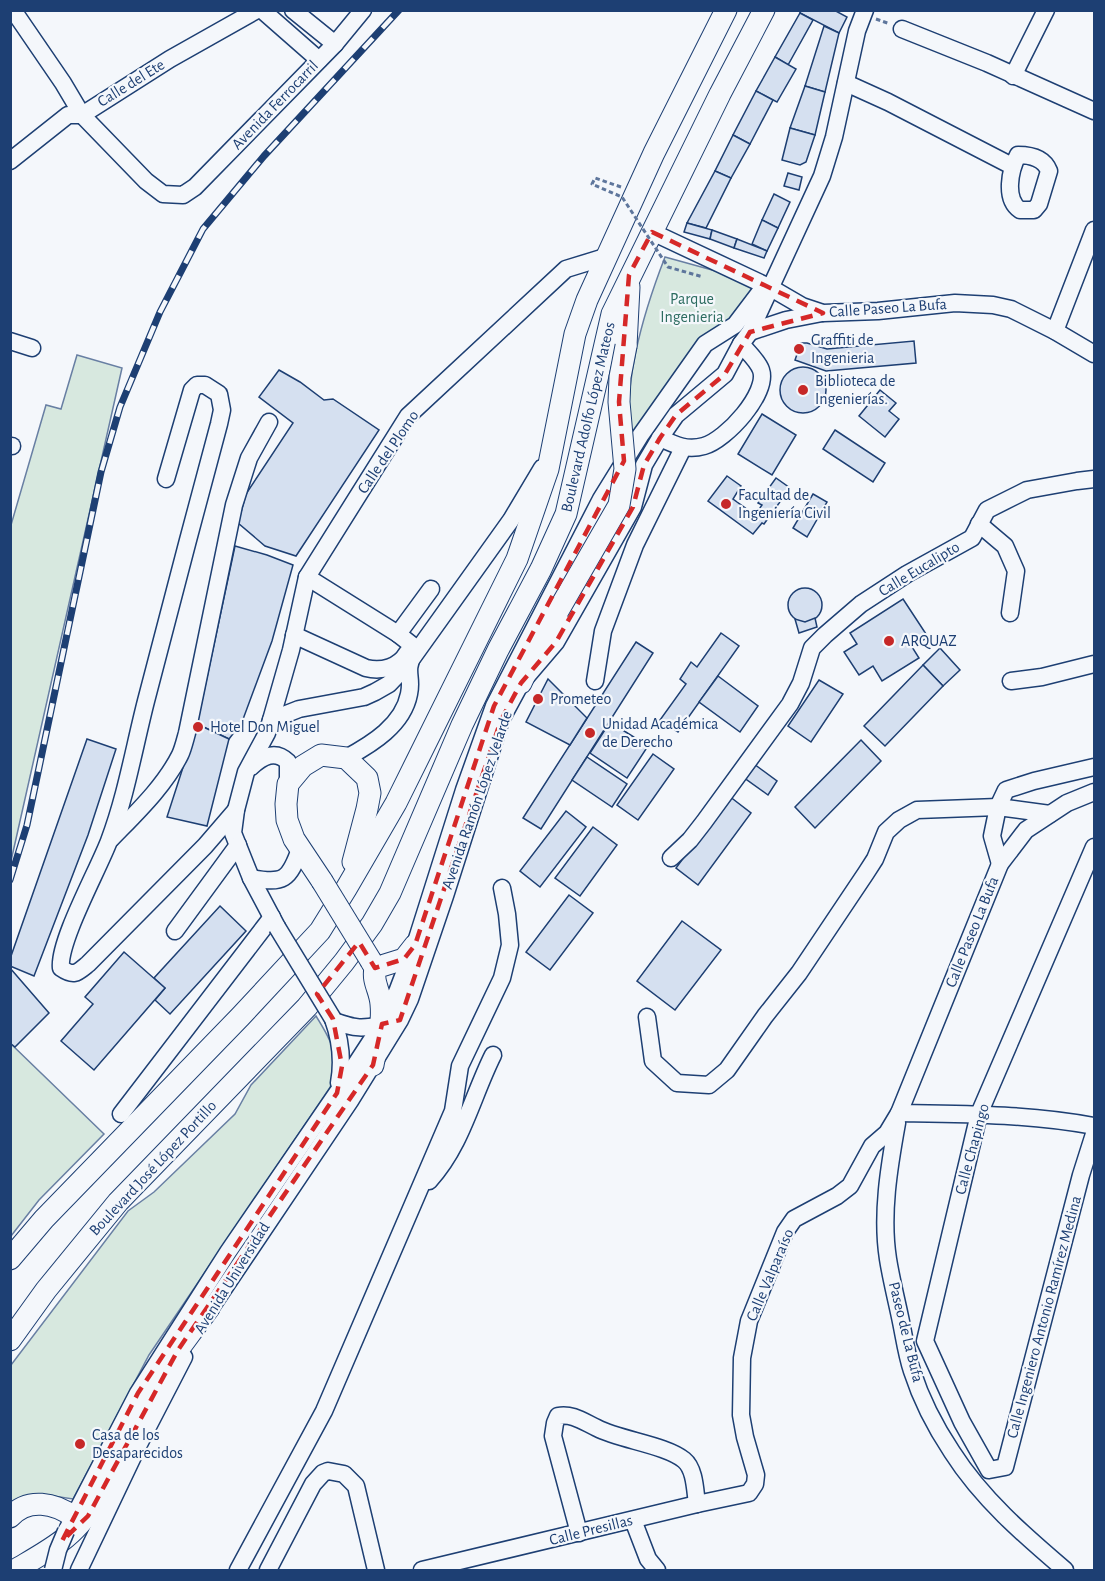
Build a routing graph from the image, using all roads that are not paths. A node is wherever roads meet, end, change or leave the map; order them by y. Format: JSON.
{"nodes":[{"id":1,"x":257,"y":10,"type":"edge"},
{"id":2,"x":262,"y":10,"type":"edge"},
{"id":3,"x":293,"y":10,"type":"edge"},
{"id":4,"x":363,"y":10,"type":"edge"},
{"id":5,"x":726,"y":10,"type":"edge"},
{"id":6,"x":764,"y":10,"type":"edge"},
{"id":7,"x":1046,"y":10,"type":"edge"},
{"id":8,"x":862,"y":12,"type":"edge"},
{"id":9,"x":16,"y":14,"type":"edge"},
{"id":10,"x":902,"y":29,"type":"road end"},
{"id":11,"x":10,"y":33,"type":"edge"},
{"id":12,"x":336,"y":44,"type":"junction"},
{"id":13,"x":319,"y":60,"type":"junction"},
{"id":14,"x":1013,"y":76,"type":"junction"},
{"id":15,"x":846,"y":83,"type":"junction"},
{"id":16,"x":1095,"y":111,"type":"edge"},
{"id":17,"x":82,"y":115,"type":"junction"},
{"id":18,"x":10,"y":161,"type":"edge"},
{"id":19,"x":1012,"y":166,"type":"dead end"},
{"id":20,"x":1095,"y":230,"type":"edge"},
{"id":21,"x":652,"y":232,"type":"junction"},
{"id":22,"x":605,"y":257,"type":"junction"},
{"id":23,"x":629,"y":275,"type":"junction"},
{"id":24,"x":767,"y":287,"type":"junction"},
{"id":25,"x":823,"y":313,"type":"junction"},
{"id":26,"x":1055,"y":331,"type":"junction"},
{"id":27,"x":746,"y":338,"type":"junction"},
{"id":28,"x":10,"y":341,"type":"edge"},
{"id":29,"x":32,"y":348,"type":"dead end"},
{"id":30,"x":1095,"y":354,"type":"edge"},
{"id":31,"x":668,"y":393,"type":"junction"},
{"id":32,"x":676,"y":415,"type":"junction"},
{"id":33,"x":269,"y":422,"type":"dead end"},
{"id":34,"x":660,"y":438,"type":"junction"},
{"id":35,"x":683,"y":448,"type":"junction"},
{"id":36,"x":551,"y":452,"type":"junction"},
{"id":37,"x":166,"y":479,"type":"dead end"},
{"id":38,"x":1095,"y":479,"type":"edge"},
{"id":39,"x":980,"y":524,"type":"junction"},
{"id":40,"x":307,"y":577,"type":"junction"},
{"id":41,"x":431,"y":589,"type":"dead end"},
{"id":42,"x":1010,"y":613,"type":"dead end"},
{"id":43,"x":398,"y":634,"type":"junction"},
{"id":44,"x":294,"y":635,"type":"junction"},
{"id":45,"x":412,"y":645,"type":"junction"},
{"id":46,"x":408,"y":664,"type":"junction"},
{"id":47,"x":1095,"y":664,"type":"edge"},
{"id":48,"x":595,"y":681,"type":"dead end"},
{"id":49,"x":1011,"y":681,"type":"dead end"},
{"id":50,"x":521,"y":684,"type":"junction"},
{"id":51,"x":271,"y":720,"type":"junction"},
{"id":52,"x":346,"y":758,"type":"junction"},
{"id":53,"x":1095,"y":767,"type":"edge"},
{"id":54,"x":246,"y":772,"type":"junction"},
{"id":55,"x":288,"y":784,"type":"junction"},
{"id":56,"x":1095,"y":792,"type":"edge"},
{"id":57,"x":998,"y":807,"type":"junction"},
{"id":58,"x":236,"y":810,"type":"junction"},
{"id":59,"x":1050,"y":814,"type":"junction"},
{"id":60,"x":109,"y":842,"type":"junction"},
{"id":61,"x":238,"y":845,"type":"junction"},
{"id":62,"x":1093,"y":848,"type":"edge"},
{"id":63,"x":300,"y":849,"type":"junction"},
{"id":64,"x":671,"y":858,"type":"dead end"},
{"id":65,"x":1000,"y":864,"type":"junction"},
{"id":66,"x":251,"y":878,"type":"junction"},
{"id":67,"x":502,"y":888,"type":"dead end"},
{"id":68,"x":346,"y":889,"type":"junction"},
{"id":69,"x":274,"y":922,"type":"junction"},
{"id":70,"x":175,"y":931,"type":"dead end"},
{"id":71,"x":415,"y":945,"type":"junction"},
{"id":72,"x":373,"y":965,"type":"junction"},
{"id":73,"x":403,"y":996,"type":"junction"},
{"id":74,"x":307,"y":1007,"type":"joint"},
{"id":75,"x":647,"y":1017,"type":"dead end"},
{"id":76,"x":333,"y":1020,"type":"junction"},
{"id":77,"x":391,"y":1022,"type":"junction"},
{"id":78,"x":493,"y":1055,"type":"dead end"},
{"id":79,"x":373,"y":1065,"type":"joint"},
{"id":80,"x":337,"y":1093,"type":"junction"},
{"id":81,"x":899,"y":1113,"type":"junction"},
{"id":82,"x":121,"y":1114,"type":"dead end"},
{"id":83,"x":979,"y":1114,"type":"junction"},
{"id":84,"x":1095,"y":1126,"type":"edge"},
{"id":85,"x":1095,"y":1134,"type":"edge"},
{"id":86,"x":418,"y":1192,"type":"junction"},
{"id":87,"x":10,"y":1259,"type":"edge"},
{"id":88,"x":209,"y":1308,"type":"junction"},
{"id":89,"x":10,"y":1340,"type":"edge"},
{"id":90,"x":1005,"y":1467,"type":"joint"},
{"id":91,"x":755,"y":1484,"type":"joint"},
{"id":92,"x":697,"y":1504,"type":"junction"},
{"id":93,"x":74,"y":1516,"type":"junction"},
{"id":94,"x":10,"y":1517,"type":"edge"},
{"id":95,"x":633,"y":1520,"type":"junction"},
{"id":96,"x":579,"y":1533,"type":"junction"},
{"id":97,"x":15,"y":1570,"type":"edge"},
{"id":98,"x":53,"y":1570,"type":"edge"},
{"id":99,"x":79,"y":1570,"type":"edge"},
{"id":100,"x":238,"y":1570,"type":"edge"},
{"id":101,"x":268,"y":1570,"type":"edge"},
{"id":102,"x":376,"y":1570,"type":"edge"},
{"id":103,"x":422,"y":1570,"type":"edge"},
{"id":104,"x":657,"y":1570,"type":"edge"},
{"id":105,"x":1065,"y":1570,"type":"edge"}],
"edges":[{"from":1,"to":17,"type":"street","name":"Calle del Ete"},
{"from":2,"to":13,"type":"street"},
{"from":3,"to":12,"type":"street"},
{"from":4,"to":12,"type":"street","name":"Avenida Ferrocarril"},
{"from":5,"to":22,"type":"main road","name":"Boulevard Adolfo López Mateos"},
{"from":6,"to":21,"type":"main road","name":"Boulevard Adolfo López Mateos"},
{"from":7,"to":14,"type":"street"},
{"from":8,"to":15,"type":"street","name":"Avenida Ramón López Velarde"},
{"from":8,"to":24,"type":"street","name":"Avenida Ramón López Velarde"},
{"from":9,"to":11,"type":"street"},
{"from":9,"to":17,"type":"street"},
{"from":10,"to":14,"type":"street"},
{"from":12,"to":13,"type":"street","name":"Avenida Ferrocarril"},
{"from":13,"to":17,"type":"street","name":"Avenida Ferrocarril"},
{"from":14,"to":16,"type":"street"},
{"from":15,"to":19,"type":"street"},
{"from":15,"to":24,"type":"street","name":"Avenida Ramón López Velarde"},
{"from":17,"to":18,"type":"street","name":"Calle del Ete"},
{"from":20,"to":26,"type":"street"},
{"from":21,"to":23,"type":"main road","name":"Boulevard Adolfo López Mateos"},
{"from":21,"to":24,"type":"street","name":"Calle Paseo La Bufa"},
{"from":22,"to":36,"type":"main road","name":"Boulevard Adolfo López Mateos"},
{"from":22,"to":40,"type":"street","name":"Calle del Plomo"},
{"from":23,"to":50,"type":"main road","bridge":true},
{"from":23,"to":74,"type":"main road","name":"Boulevard Adolfo López Mateos"},
{"from":24,"to":25,"type":"street","name":"Calle Paseo La Bufa"},
{"from":24,"to":27,"type":"street","name":"Avenida Ramón López Velarde"},
{"from":24,"to":31,"type":"street","name":"Avenida Ramón López Velarde"},
{"from":25,"to":26,"type":"street","name":"Calle Paseo La Bufa"},
{"from":25,"to":27,"type":"street"},
{"from":26,"to":30,"type":"street","name":"Calle Paseo La Bufa"},
{"from":27,"to":32,"type":"street","name":"Avenida Ramón López Velarde"},
{"from":27,"to":35,"type":"street"},
{"from":28,"to":29,"type":"street"},
{"from":31,"to":32,"type":"street"},
{"from":31,"to":71,"type":"street","name":"Avenida Ramón López Velarde"},
{"from":32,"to":34,"type":"street","name":"Avenida Ramón López Velarde"},
{"from":33,"to":60,"type":"street"},
{"from":34,"to":35,"type":"street"},
{"from":34,"to":50,"type":"street","name":"Avenida Ramón López Velarde"},
{"from":35,"to":48,"type":"street"},
{"from":36,"to":46,"type":"street","name":"Boulevard Adolfo López Mateos"},
{"from":36,"to":68,"type":"main road","name":"Boulevard Adolfo López Mateos"},
{"from":37,"to":60,"type":"street"},
{"from":38,"to":39,"type":"street","name":"Calle Eucalipto"},
{"from":39,"to":42,"type":"street"},
{"from":39,"to":64,"type":"street","name":"Calle Eucalipto"},
{"from":40,"to":43,"type":"street"},
{"from":40,"to":44,"type":"street","name":"Calle del Plomo"},
{"from":41,"to":43,"type":"street"},
{"from":43,"to":45,"type":"street"},
{"from":44,"to":45,"type":"street"},
{"from":44,"to":51,"type":"street","name":"Calle del Plomo"},
{"from":45,"to":46,"type":"street"},
{"from":46,"to":51,"type":"street","name":"Boulevard Adolfo López Mateos"},
{"from":46,"to":52,"type":"street"},
{"from":47,"to":49,"type":"street"},
{"from":50,"to":73,"type":"street","name":"Avenida Ramón López Velarde"},
{"from":51,"to":54,"type":"street"},
{"from":52,"to":55,"type":"main road"},
{"from":52,"to":68,"type":"main road"},
{"from":53,"to":57,"type":"street"},
{"from":54,"to":55,"type":"street"},
{"from":54,"to":58,"type":"street"},
{"from":55,"to":63,"type":"main road"},
{"from":56,"to":59,"type":"street","name":"Calle Paseo La Bufa"},
{"from":57,"to":59,"type":"street"},
{"from":57,"to":65,"type":"street"},
{"from":57,"to":75,"type":"street"},
{"from":58,"to":60,"type":"street"},
{"from":58,"to":61,"type":"street"},
{"from":59,"to":65,"type":"street","name":"Calle Paseo La Bufa"},
{"from":61,"to":66,"type":"street"},
{"from":61,"to":70,"type":"street"},
{"from":62,"to":83,"type":"street","name":"Calle Chapingo"},
{"from":63,"to":66,"type":"street"},
{"from":63,"to":72,"type":"main road","bridge":true},
{"from":65,"to":81,"type":"street","name":"Calle Paseo La Bufa"},
{"from":66,"to":69,"type":"street"},
{"from":67,"to":86,"type":"street"},
{"from":68,"to":87,"type":"main road","name":"Boulevard Adolfo López Mateos"},
{"from":69,"to":76,"type":"street","bridge":true},
{"from":69,"to":82,"type":"street"},
{"from":71,"to":72,"type":"main road"},
{"from":71,"to":73,"type":"street","name":"Avenida Ramón López Velarde"},
{"from":72,"to":77,"type":"main road"},
{"from":73,"to":77,"type":"street","name":"Avenida Universidad"},
{"from":74,"to":89,"type":"main road","name":"Boulevard José López Portillo"},
{"from":76,"to":77,"type":"street"},
{"from":76,"to":80,"type":"street"},
{"from":77,"to":79,"type":"main road"},
{"from":77,"to":80,"type":"street","name":"Avenida Universidad"},
{"from":78,"to":86,"type":"street"},
{"from":79,"to":88,"type":"street","name":"Avenida Universidad"},
{"from":80,"to":93,"type":"street","name":"Avenida Universidad"},
{"from":81,"to":83,"type":"street"},
{"from":81,"to":91,"type":"street","name":"Calle Valparaíso"},
{"from":81,"to":105,"type":"street","name":"Paseo de La Bufa"},
{"from":83,"to":84,"type":"street"},
{"from":83,"to":90,"type":"street","name":"Calle Chapingo"},
{"from":85,"to":90,"type":"street","name":"Calle Ingeniero Antonio Ramírez Medina"},
{"from":86,"to":100,"type":"street"},
{"from":88,"to":97,"type":"main road"},
{"from":88,"to":99,"type":"street","name":"Avenida Universidad"},
{"from":91,"to":92,"type":"street","name":"Calle Presillas"},
{"from":92,"to":95,"type":"street","name":"Calle Presillas"},
{"from":92,"to":96,"type":"street"},
{"from":93,"to":94,"type":"main road"},
{"from":93,"to":98,"type":"street","name":"Avenida Universidad","bridge":true},
{"from":95,"to":96,"type":"street","name":"Calle Presillas"},
{"from":95,"to":104,"type":"street"},
{"from":96,"to":103,"type":"street","name":"Calle Presillas"},
{"from":101,"to":102,"type":"street"}]}
